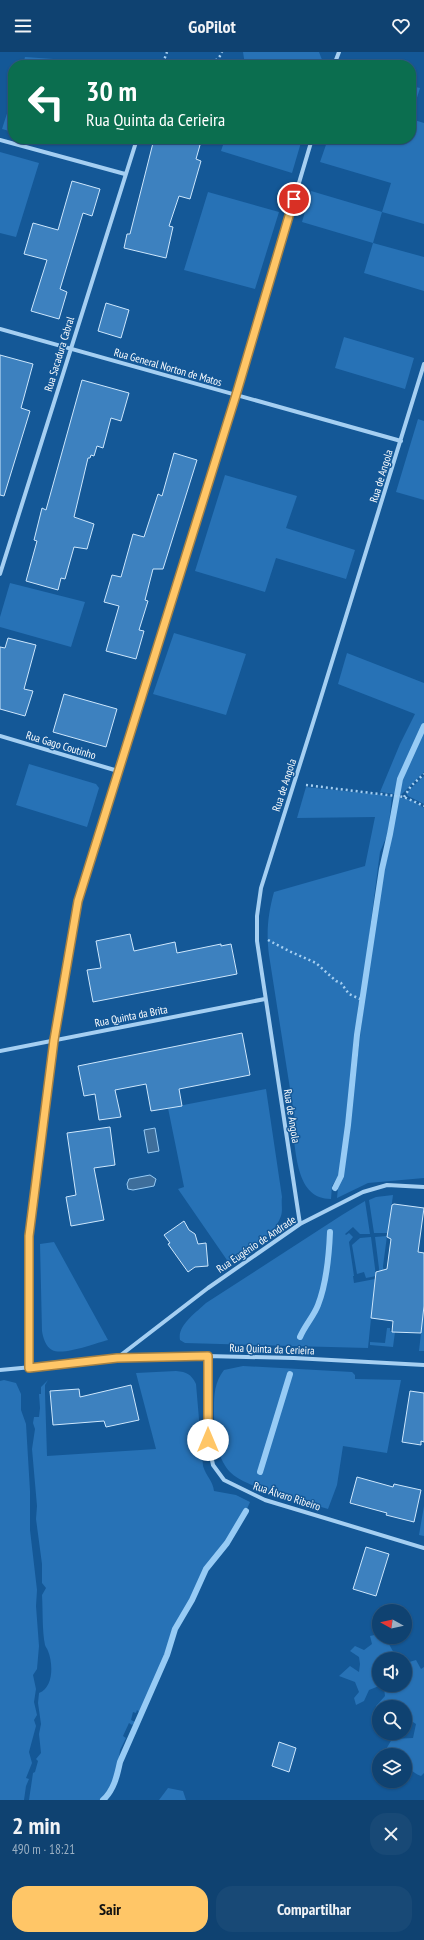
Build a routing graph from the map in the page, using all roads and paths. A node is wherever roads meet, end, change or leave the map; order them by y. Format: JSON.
{"nodes":[{"id":1,"x":222,"y":52,"type":"edge"},
{"id":2,"x":214,"y":60,"type":"edge"},
{"id":3,"x":15,"y":144,"type":"edge"},
{"id":4,"x":135,"y":144,"type":"edge"},
{"id":5,"x":311,"y":144,"type":"edge"},
{"id":6,"x":125,"y":174,"type":"junction"},
{"id":7,"x":0,"y":329,"type":"edge"},
{"id":8,"x":70,"y":349,"type":"junction"},
{"id":9,"x":424,"y":364,"type":"edge"},
{"id":10,"x":236,"y":395,"type":"junction"},
{"id":11,"x":401,"y":441,"type":"junction"},
{"id":12,"x":0,"y":574,"type":"edge"},
{"id":13,"x":0,"y":736,"type":"edge"},
{"id":14,"x":118,"y":771,"type":"junction"},
{"id":15,"x":424,"y":774,"type":"edge"},
{"id":16,"x":294,"y":784,"type":"junction"},
{"id":17,"x":404,"y":797,"type":"junction"},
{"id":18,"x":424,"y":806,"type":"edge"},
{"id":19,"x":257,"y":931,"type":"junction"},
{"id":20,"x":265,"y":999,"type":"junction"},
{"id":21,"x":360,"y":999,"type":"dead end"},
{"id":22,"x":54,"y":1040,"type":"junction"},
{"id":23,"x":0,"y":1051,"type":"edge"},
{"id":24,"x":424,"y":1187,"type":"edge"},
{"id":25,"x":300,"y":1224,"type":"junction"},
{"id":26,"x":208,"y":1356,"type":"junction"},
{"id":27,"x":117,"y":1358,"type":"junction"},
{"id":28,"x":424,"y":1365,"type":"edge"},
{"id":29,"x":29,"y":1368,"type":"junction"},
{"id":30,"x":0,"y":1370,"type":"edge"},
{"id":31,"x":424,"y":1548,"type":"edge"}],
"edges":[{"from":1,"to":2,"type":"path"},
{"from":3,"to":6,"type":"street"},
{"from":4,"to":6,"type":"street","name":"Rua Sacadura Cabral"},
{"from":5,"to":10,"type":"street"},
{"from":6,"to":8,"type":"street","name":"Rua Sacadura Cabral"},
{"from":7,"to":8,"type":"street","name":"Rua General Norton de Matos"},
{"from":8,"to":10,"type":"street","name":"Rua General Norton de Matos"},
{"from":8,"to":12,"type":"street","name":"Rua Sacadura Cabral"},
{"from":9,"to":11,"type":"street","name":"Rua de Angola"},
{"from":10,"to":11,"type":"street","name":"Rua General Norton de Matos"},
{"from":10,"to":14,"type":"street"},
{"from":11,"to":16,"type":"street","name":"Rua de Angola"},
{"from":13,"to":14,"type":"street","name":"Rua Gago Coutinho"},
{"from":14,"to":22,"type":"street"},
{"from":15,"to":17,"type":"path"},
{"from":16,"to":17,"type":"path"},
{"from":16,"to":19,"type":"street","name":"Rua de Angola"},
{"from":17,"to":18,"type":"path"},
{"from":19,"to":20,"type":"street","name":"Rua de Angola"},
{"from":19,"to":21,"type":"path"},
{"from":20,"to":22,"type":"street","name":"Rua Quinta da Brita"},
{"from":20,"to":25,"type":"street","name":"Rua de Angola"},
{"from":22,"to":23,"type":"street","name":"Rua Quinta da Brita"},
{"from":22,"to":29,"type":"street"},
{"from":24,"to":25,"type":"street","name":"Rua Eugénio de Andrade"},
{"from":25,"to":27,"type":"street","name":"Rua Eugénio de Andrade"},
{"from":26,"to":27,"type":"street","name":"Rua Quinta da Cerieira"},
{"from":26,"to":28,"type":"street","name":"Rua Quinta da Cerieira"},
{"from":26,"to":31,"type":"street","name":"Rua Álvaro Ribeiro"},
{"from":27,"to":29,"type":"street","name":"Rua Quinta da Cerieira"},
{"from":29,"to":30,"type":"street","name":"Rua Quinta da Cerieira"}]}
